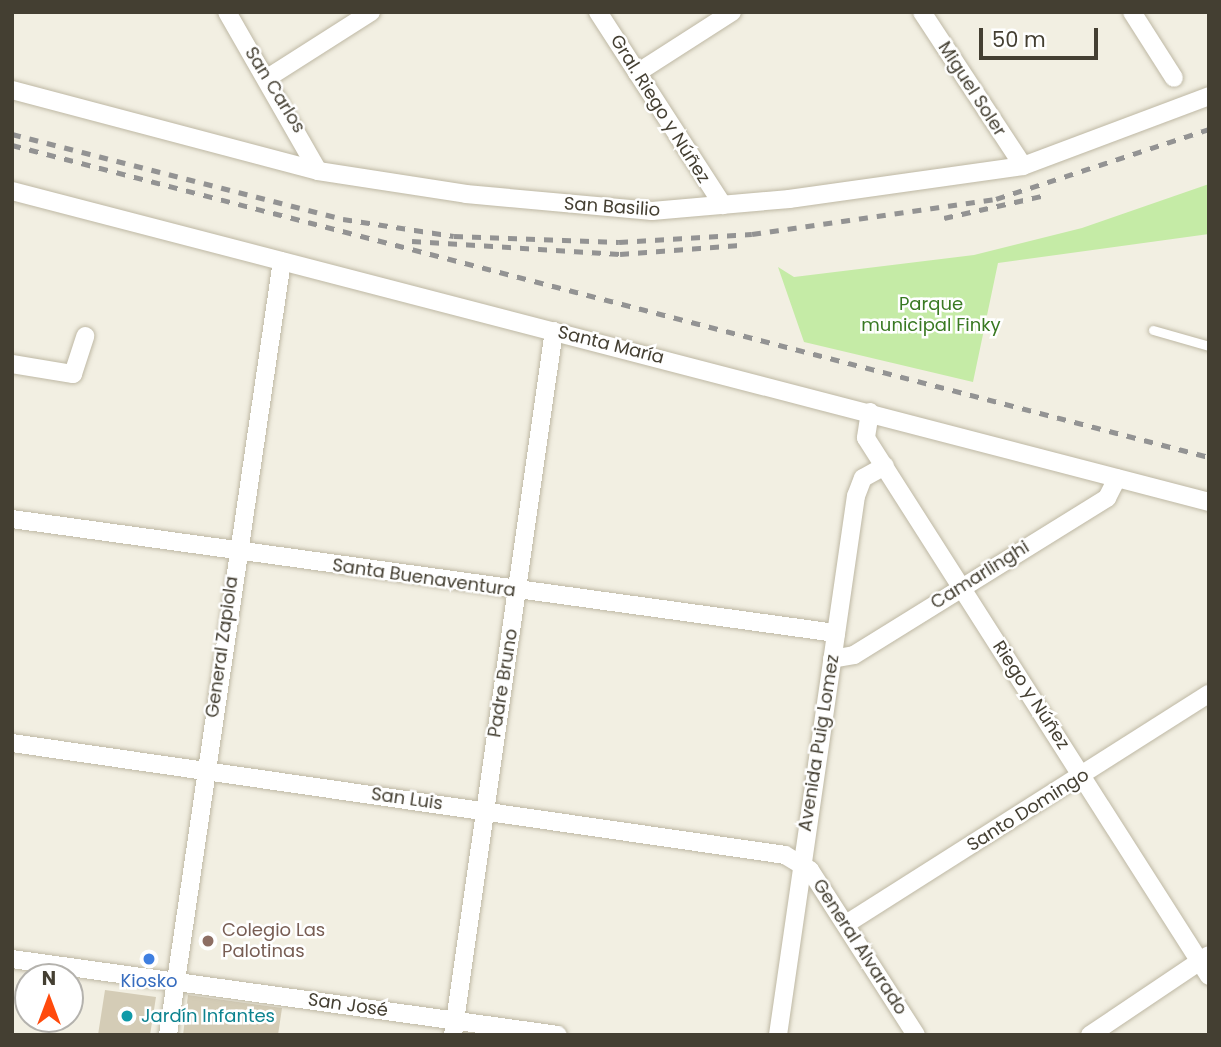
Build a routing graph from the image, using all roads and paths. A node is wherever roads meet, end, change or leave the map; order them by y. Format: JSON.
{"nodes":[{"id":1,"x":227,"y":12,"type":"edge"},
{"id":2,"x":371,"y":12,"type":"edge"},
{"id":3,"x":598,"y":12,"type":"edge"},
{"id":4,"x":732,"y":12,"type":"edge"},
{"id":5,"x":922,"y":12,"type":"edge"},
{"id":6,"x":1132,"y":12,"type":"edge"},
{"id":7,"x":637,"y":73,"type":"junction"},
{"id":8,"x":269,"y":77,"type":"junction"},
{"id":9,"x":1174,"y":78,"type":"dead end"},
{"id":10,"x":12,"y":90,"type":"edge"},
{"id":11,"x":1209,"y":96,"type":"edge"},
{"id":12,"x":1023,"y":166,"type":"junction"},
{"id":13,"x":318,"y":171,"type":"junction"},
{"id":14,"x":13,"y":196,"type":"edge"},
{"id":15,"x":723,"y":205,"type":"junction"},
{"id":16,"x":282,"y":261,"type":"junction"},
{"id":17,"x":1153,"y":330,"type":"dead end"},
{"id":18,"x":554,"y":331,"type":"junction"},
{"id":19,"x":85,"y":336,"type":"dead end"},
{"id":20,"x":1209,"y":346,"type":"edge"},
{"id":21,"x":12,"y":364,"type":"edge"},
{"id":22,"x":870,"y":412,"type":"junction"},
{"id":23,"x":885,"y":466,"type":"junction"},
{"id":24,"x":1117,"y":478,"type":"junction"},
{"id":25,"x":1209,"y":502,"type":"edge"},
{"id":26,"x":12,"y":519,"type":"edge"},
{"id":27,"x":235,"y":552,"type":"junction"},
{"id":28,"x":960,"y":587,"type":"junction"},
{"id":29,"x":517,"y":590,"type":"junction"},
{"id":30,"x":836,"y":633,"type":"junction"},
{"id":31,"x":832,"y":659,"type":"junction"},
{"id":32,"x":1209,"y":694,"type":"edge"},
{"id":33,"x":12,"y":743,"type":"edge"},
{"id":34,"x":205,"y":772,"type":"junction"},
{"id":35,"x":1084,"y":776,"type":"junction"},
{"id":36,"x":484,"y":810,"type":"junction"},
{"id":37,"x":801,"y":861,"type":"junction"},
{"id":38,"x":846,"y":924,"type":"junction"},
{"id":39,"x":12,"y":959,"type":"edge"},
{"id":40,"x":1206,"y":964,"type":"edge"},
{"id":41,"x":176,"y":982,"type":"junction"},
{"id":42,"x":454,"y":1027,"type":"edge"},
{"id":43,"x":168,"y":1035,"type":"edge"},
{"id":44,"x":558,"y":1035,"type":"edge"},
{"id":45,"x":778,"y":1035,"type":"edge"},
{"id":46,"x":916,"y":1035,"type":"edge"},
{"id":47,"x":1090,"y":1035,"type":"edge"}],
"edges":[{"from":1,"to":8,"type":"street","name":"San Carlos"},
{"from":2,"to":8,"type":"street"},
{"from":3,"to":7,"type":"street","name":"Gral. Riego y Núñez"},
{"from":4,"to":7,"type":"street"},
{"from":5,"to":12,"type":"street","name":"Miguel Soler"},
{"from":6,"to":9,"type":"street"},
{"from":7,"to":15,"type":"street","name":"Gral. Riego y Núñez"},
{"from":8,"to":13,"type":"street","name":"San Carlos"},
{"from":10,"to":13,"type":"street","name":"San Basilio"},
{"from":11,"to":12,"type":"street","name":"San Basilio"},
{"from":12,"to":15,"type":"street","name":"San Basilio"},
{"from":13,"to":15,"type":"street","name":"San Basilio"},
{"from":14,"to":16,"type":"street","name":"Santa María"},
{"from":16,"to":18,"type":"street","name":"Santa María"},
{"from":16,"to":27,"type":"street","name":"General Zapiola"},
{"from":17,"to":20,"type":"lane"},
{"from":18,"to":22,"type":"street","name":"Santa María"},
{"from":18,"to":29,"type":"street","name":"Padre Bruno"},
{"from":19,"to":21,"type":"street"},
{"from":22,"to":23,"type":"street","name":"Riego y Núñez"},
{"from":22,"to":24,"type":"street","name":"Santa María"},
{"from":23,"to":28,"type":"street","name":"Riego y Núñez"},
{"from":23,"to":30,"type":"street","name":"Avenida Puig Lomez"},
{"from":24,"to":25,"type":"street","name":"Santa María"},
{"from":24,"to":28,"type":"street","name":"Camarlinghi"},
{"from":26,"to":27,"type":"street","name":"Santa Buenaventura"},
{"from":27,"to":29,"type":"street","name":"Santa Buenaventura"},
{"from":27,"to":34,"type":"street","name":"General Zapiola"},
{"from":28,"to":31,"type":"street","name":"Camarlinghi"},
{"from":28,"to":35,"type":"street","name":"Riego y Núñez"},
{"from":29,"to":30,"type":"street","name":"Santa Buenaventura"},
{"from":29,"to":36,"type":"street","name":"Padre Bruno"},
{"from":30,"to":31,"type":"street","name":"Avenida Puig Lomez"},
{"from":31,"to":37,"type":"street","name":"Avenida Puig Lomez"},
{"from":32,"to":35,"type":"street","name":"Santo Domingo"},
{"from":33,"to":34,"type":"street","name":"San Luis"},
{"from":34,"to":36,"type":"street","name":"San Luis"},
{"from":34,"to":41,"type":"street","name":"General Zapiola"},
{"from":35,"to":38,"type":"street","name":"Santo Domingo"},
{"from":35,"to":40,"type":"street","name":"Riego y Núñez"},
{"from":36,"to":37,"type":"street","name":"San Luis"},
{"from":36,"to":42,"type":"street","name":"Padre Bruno"},
{"from":37,"to":38,"type":"street","name":"General Alvarado"},
{"from":37,"to":45,"type":"street","name":"Avenida Puig Lomez"},
{"from":38,"to":46,"type":"street","name":"General Alvarado"},
{"from":39,"to":41,"type":"street","name":"San José"},
{"from":40,"to":47,"type":"street"},
{"from":41,"to":42,"type":"street","name":"San José"},
{"from":41,"to":43,"type":"street","name":"General Zapiola"},
{"from":42,"to":44,"type":"street","name":"San José"}]}
